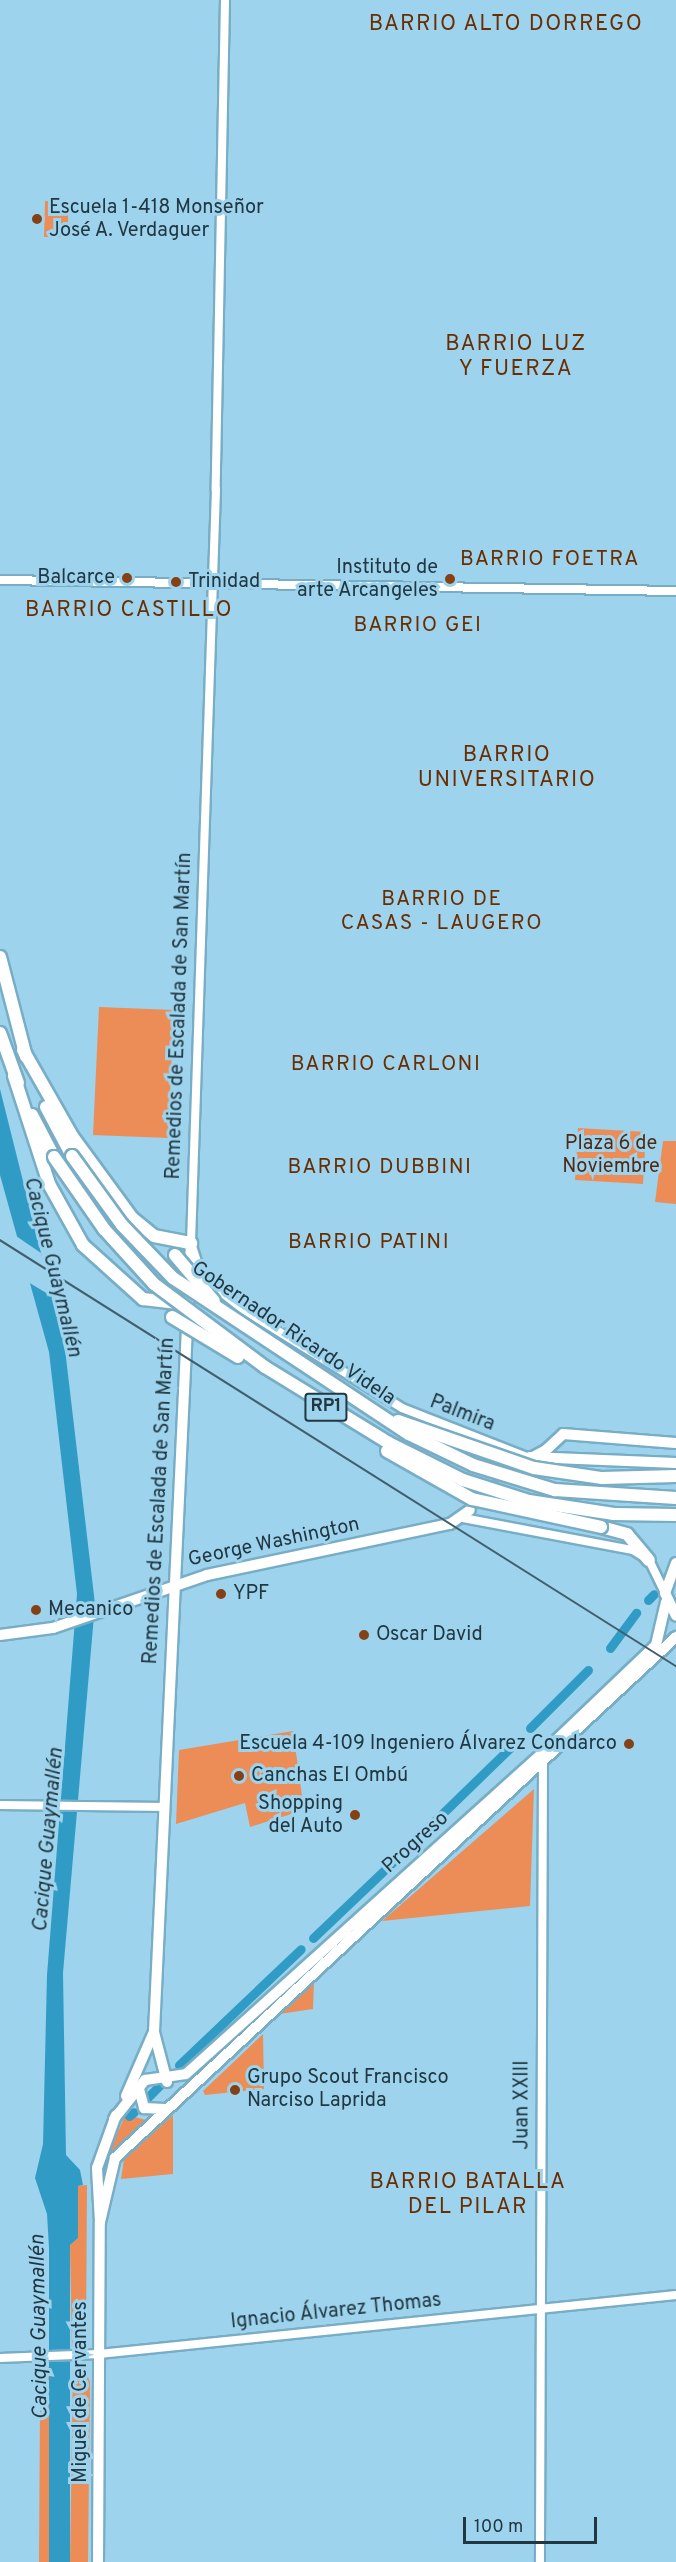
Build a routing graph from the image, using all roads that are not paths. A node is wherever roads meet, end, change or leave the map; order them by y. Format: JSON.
{"nodes":[{"id":1,"x":225,"y":0,"type":"edge"},
{"id":2,"x":0,"y":580,"type":"edge"},
{"id":3,"x":213,"y":586,"type":"junction"},
{"id":4,"x":676,"y":591,"type":"edge"},
{"id":5,"x":0,"y":957,"type":"edge"},
{"id":6,"x":0,"y":1033,"type":"edge"},
{"id":7,"x":23,"y":1050,"type":"junction"},
{"id":8,"x":14,"y":1076,"type":"junction"},
{"id":9,"x":191,"y":1243,"type":"junction"},
{"id":10,"x":175,"y":1255,"type":"dead end"},
{"id":11,"x":188,"y":1304,"type":"junction"},
{"id":12,"x":172,"y":1317,"type":"dead end"},
{"id":13,"x":253,"y":1335,"type":"junction"},
{"id":14,"x":318,"y":1402,"type":"junction"},
{"id":15,"x":366,"y":1407,"type":"junction"},
{"id":16,"x":676,"y":1443,"type":"edge"},
{"id":17,"x":527,"y":1457,"type":"junction"},
{"id":18,"x":676,"y":1463,"type":"edge"},
{"id":19,"x":507,"y":1471,"type":"tunnel mouth"},
{"id":20,"x":676,"y":1476,"type":"edge"},
{"id":21,"x":676,"y":1498,"type":"edge"},
{"id":22,"x":466,"y":1514,"type":"joint"},
{"id":23,"x":676,"y":1515,"type":"edge"},
{"id":24,"x":649,"y":1560,"type":"junction"},
{"id":25,"x":676,"y":1563,"type":"edge"},
{"id":26,"x":175,"y":1584,"type":"junction"},
{"id":27,"x":664,"y":1594,"type":"junction"},
{"id":28,"x":676,"y":1616,"type":"edge"},
{"id":29,"x":0,"y":1635,"type":"edge"},
{"id":30,"x":676,"y":1637,"type":"edge"},
{"id":31,"x":540,"y":1761,"type":"junction"},
{"id":32,"x":0,"y":1805,"type":"edge"},
{"id":33,"x":163,"y":1807,"type":"junction"},
{"id":34,"x":154,"y":2032,"type":"junction"},
{"id":35,"x":139,"y":2070,"type":"junction"},
{"id":36,"x":163,"y":2078,"type":"junction"},
{"id":37,"x":140,"y":2086,"type":"junction"},
{"id":38,"x":169,"y":2106,"type":"junction"},
{"id":39,"x":114,"y":2120,"type":"junction"},
{"id":40,"x":103,"y":2144,"type":"joint"},
{"id":41,"x":100,"y":2222,"type":"junction"},
{"id":42,"x":676,"y":2295,"type":"edge"},
{"id":43,"x":541,"y":2309,"type":"junction"},
{"id":44,"x":99,"y":2354,"type":"junction"},
{"id":45,"x":0,"y":2358,"type":"edge"},
{"id":46,"x":98,"y":2562,"type":"edge"},
{"id":47,"x":540,"y":2562,"type":"edge"}],
"edges":[{"from":1,"to":3,"type":"street","name":"Remedios de Escalada de San Martín"},
{"from":2,"to":3,"type":"street"},
{"from":3,"to":4,"type":"street"},
{"from":3,"to":9,"type":"street","name":"Remedios de Escalada de San Martín"},
{"from":5,"to":7,"type":"highway","name":"Gobernador Ricardo Videla","number":"RP1"},
{"from":6,"to":8,"type":"highway","name":"Gobernador Ricardo Videla","number":"RP1"},
{"from":7,"to":9,"type":"highway"},
{"from":7,"to":13,"type":"highway","name":"Gobernador Ricardo Videla","number":"RP1","bridge":true},
{"from":8,"to":11,"type":"highway"},
{"from":8,"to":14,"type":"highway","name":"Gobernador Ricardo Videla","number":"RP1","bridge":true},
{"from":9,"to":11,"type":"main road","name":"Remedios de Escalada de San Martín"},
{"from":9,"to":17,"type":"street","name":"Palmira"},
{"from":10,"to":13,"type":"highway","bridge":true},
{"from":11,"to":26,"type":"main road","name":"Remedios de Escalada de San Martín"},
{"from":12,"to":14,"type":"highway","bridge":true},
{"from":13,"to":15,"type":"highway","name":"Gobernador Ricardo Videla","number":"RP1","bridge":true},
{"from":14,"to":23,"type":"highway","name":"Gobernador Ricardo Videla","number":"RP1","bridge":true},
{"from":14,"to":24,"type":"highway","bridge":true},
{"from":15,"to":20,"type":"highway","bridge":true},
{"from":15,"to":21,"type":"highway","name":"Gobernador Ricardo Videla","number":"RP1","bridge":true},
{"from":16,"to":17,"type":"main road"},
{"from":17,"to":18,"type":"main road","name":"Palmira"},
{"from":17,"to":19,"type":"main road"},
{"from":22,"to":24,"type":"street"},
{"from":22,"to":26,"type":"main road","name":"George Washington"},
{"from":24,"to":27,"type":"street"},
{"from":25,"to":27,"type":"main road","name":"Progreso"},
{"from":26,"to":29,"type":"main road","name":"George Washington"},
{"from":26,"to":33,"type":"main road","name":"Remedios de Escalada de San Martín"},
{"from":27,"to":28,"type":"main road"},
{"from":27,"to":31,"type":"main road","name":"Progreso"},
{"from":30,"to":31,"type":"main road","name":"Progreso"},
{"from":31,"to":36,"type":"main road","name":"Progreso"},
{"from":31,"to":38,"type":"main road","name":"Progreso"},
{"from":31,"to":43,"type":"street","name":"Juan XXIII"},
{"from":32,"to":33,"type":"street"},
{"from":33,"to":34,"type":"main road","name":"Remedios de Escalada de San Martín"},
{"from":34,"to":35,"type":"main road","name":"Remedios de Escalada de San Martín"},
{"from":34,"to":36,"type":"main road","name":"Remedios de Escalada de San Martín"},
{"from":35,"to":37,"type":"main road"},
{"from":35,"to":39,"type":"main road","name":"Remedios de Escalada de San Martín"},
{"from":36,"to":37,"type":"main road","name":"Progreso"},
{"from":36,"to":38,"type":"main road","name":"Remedios de Escalada de San Martín"},
{"from":37,"to":38,"type":"main road"},
{"from":37,"to":39,"type":"main road"},
{"from":38,"to":41,"type":"main road","name":"Miguel de Cervantes"},
{"from":39,"to":40,"type":"main road","name":"Remedios de Escalada de San Martín"},
{"from":40,"to":41,"type":"main road","name":"Miguel de Cervantes"},
{"from":41,"to":44,"type":"main road","name":"Miguel de Cervantes"},
{"from":42,"to":43,"type":"street","name":"Ignacio Álvarez Thomas"},
{"from":43,"to":44,"type":"street","name":"Ignacio Álvarez Thomas"},
{"from":43,"to":47,"type":"street","name":"Juan XXIII"},
{"from":44,"to":45,"type":"street","name":"Ignacio Álvarez Thomas"},
{"from":44,"to":46,"type":"main road","name":"Miguel de Cervantes"}]}
